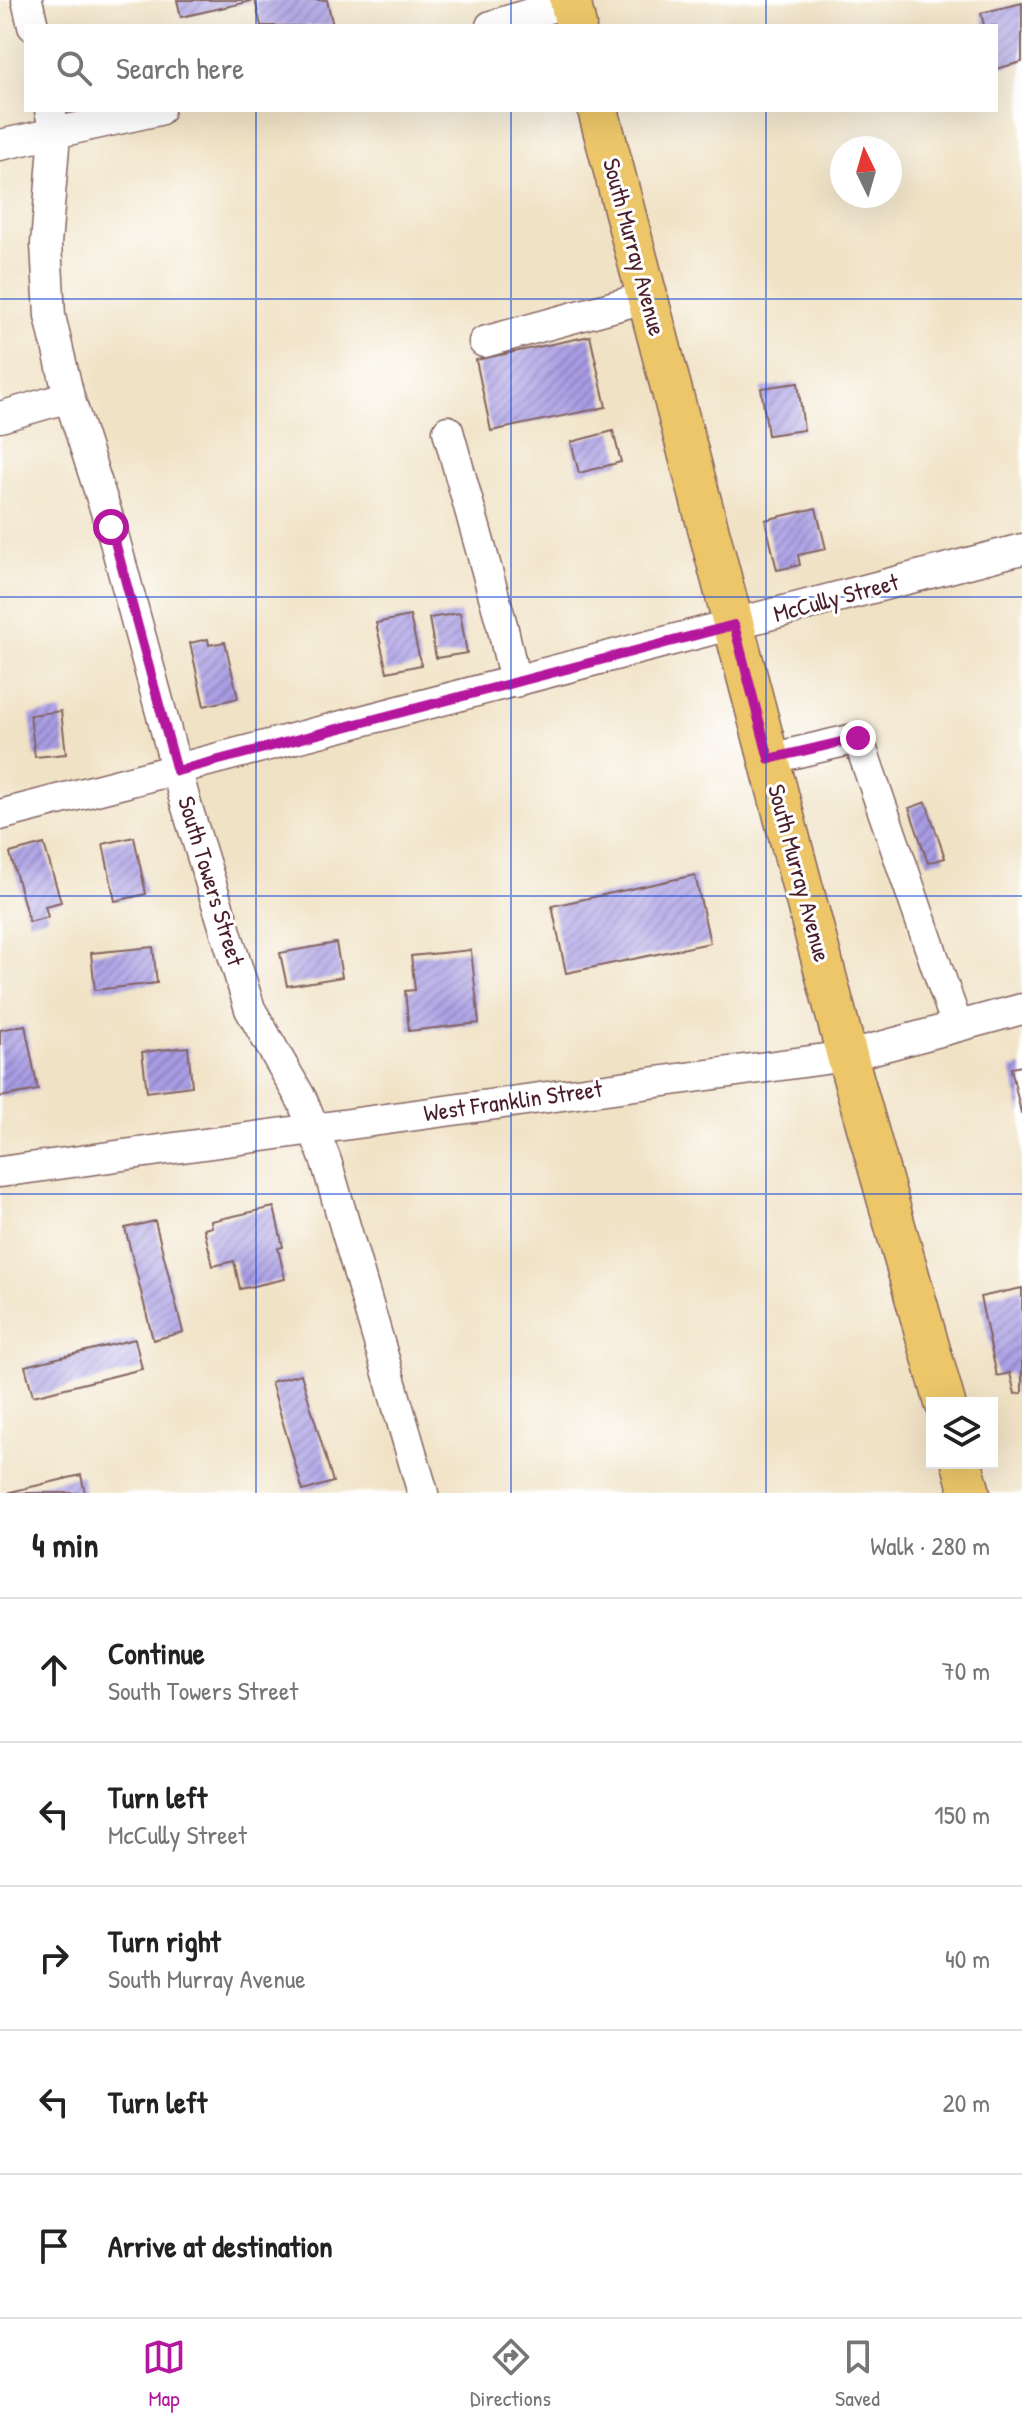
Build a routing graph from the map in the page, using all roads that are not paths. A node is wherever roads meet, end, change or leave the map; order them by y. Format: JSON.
{"nodes":[{"id":1,"x":27,"y":0,"type":"edge"},
{"id":2,"x":572,"y":7,"type":"edge"},
{"id":3,"x":494,"y":17,"type":"edge"},
{"id":4,"x":33,"y":24,"type":"edge"},
{"id":5,"x":141,"y":112,"type":"edge"},
{"id":6,"x":599,"y":112,"type":"edge"},
{"id":7,"x":53,"y":122,"type":"edge"},
{"id":8,"x":0,"y":145,"type":"edge"},
{"id":9,"x":648,"y":297,"type":"junction"},
{"id":10,"x":484,"y":342,"type":"dead end"},
{"id":11,"x":69,"y":397,"type":"junction"},
{"id":12,"x":0,"y":417,"type":"edge"},
{"id":13,"x":448,"y":431,"type":"dead end"},
{"id":14,"x":1022,"y":549,"type":"edge"},
{"id":15,"x":734,"y":625,"type":"junction"},
{"id":16,"x":515,"y":682,"type":"junction"},
{"id":17,"x":769,"y":759,"type":"junction"},
{"id":18,"x":177,"y":771,"type":"junction"},
{"id":19,"x":0,"y":815,"type":"edge"},
{"id":20,"x":1022,"y":1009,"type":"edge"},
{"id":21,"x":957,"y":1026,"type":"junction"},
{"id":22,"x":847,"y":1056,"type":"junction"},
{"id":23,"x":313,"y":1128,"type":"junction"},
{"id":24,"x":0,"y":1172,"type":"edge"},
{"id":25,"x":943,"y":1397,"type":"edge"},
{"id":26,"x":964,"y":1469,"type":"edge"},
{"id":27,"x":423,"y":1493,"type":"edge"},
{"id":28,"x":970,"y":1493,"type":"edge"}],
"edges":[{"from":1,"to":4,"type":"street"},
{"from":2,"to":3,"type":"street"},
{"from":5,"to":7,"type":"street"},
{"from":6,"to":9,"type":"main road","name":"South Murray Avenue"},
{"from":7,"to":8,"type":"street"},
{"from":7,"to":11,"type":"street","name":"South Towers Street"},
{"from":9,"to":10,"type":"street"},
{"from":9,"to":15,"type":"main road","name":"South Murray Avenue"},
{"from":11,"to":12,"type":"street"},
{"from":11,"to":18,"type":"street","name":"South Towers Street"},
{"from":13,"to":16,"type":"street"},
{"from":14,"to":15,"type":"street","name":"McCully Street"},
{"from":15,"to":16,"type":"street","name":"McCully Street"},
{"from":15,"to":17,"type":"main road","name":"South Murray Avenue"},
{"from":16,"to":18,"type":"street","name":"McCully Street"},
{"from":17,"to":21,"type":"street"},
{"from":17,"to":22,"type":"main road","name":"South Murray Avenue"},
{"from":18,"to":19,"type":"street","name":"McCully Street"},
{"from":18,"to":23,"type":"street","name":"South Towers Street"},
{"from":20,"to":21,"type":"street","name":"West Franklin Street"},
{"from":21,"to":22,"type":"street","name":"West Franklin Street"},
{"from":22,"to":23,"type":"street","name":"West Franklin Street"},
{"from":22,"to":25,"type":"main road","name":"South Murray Avenue"},
{"from":23,"to":24,"type":"street","name":"West Franklin Street"},
{"from":23,"to":27,"type":"street","name":"South Towers Street"},
{"from":26,"to":28,"type":"main road"}]}
